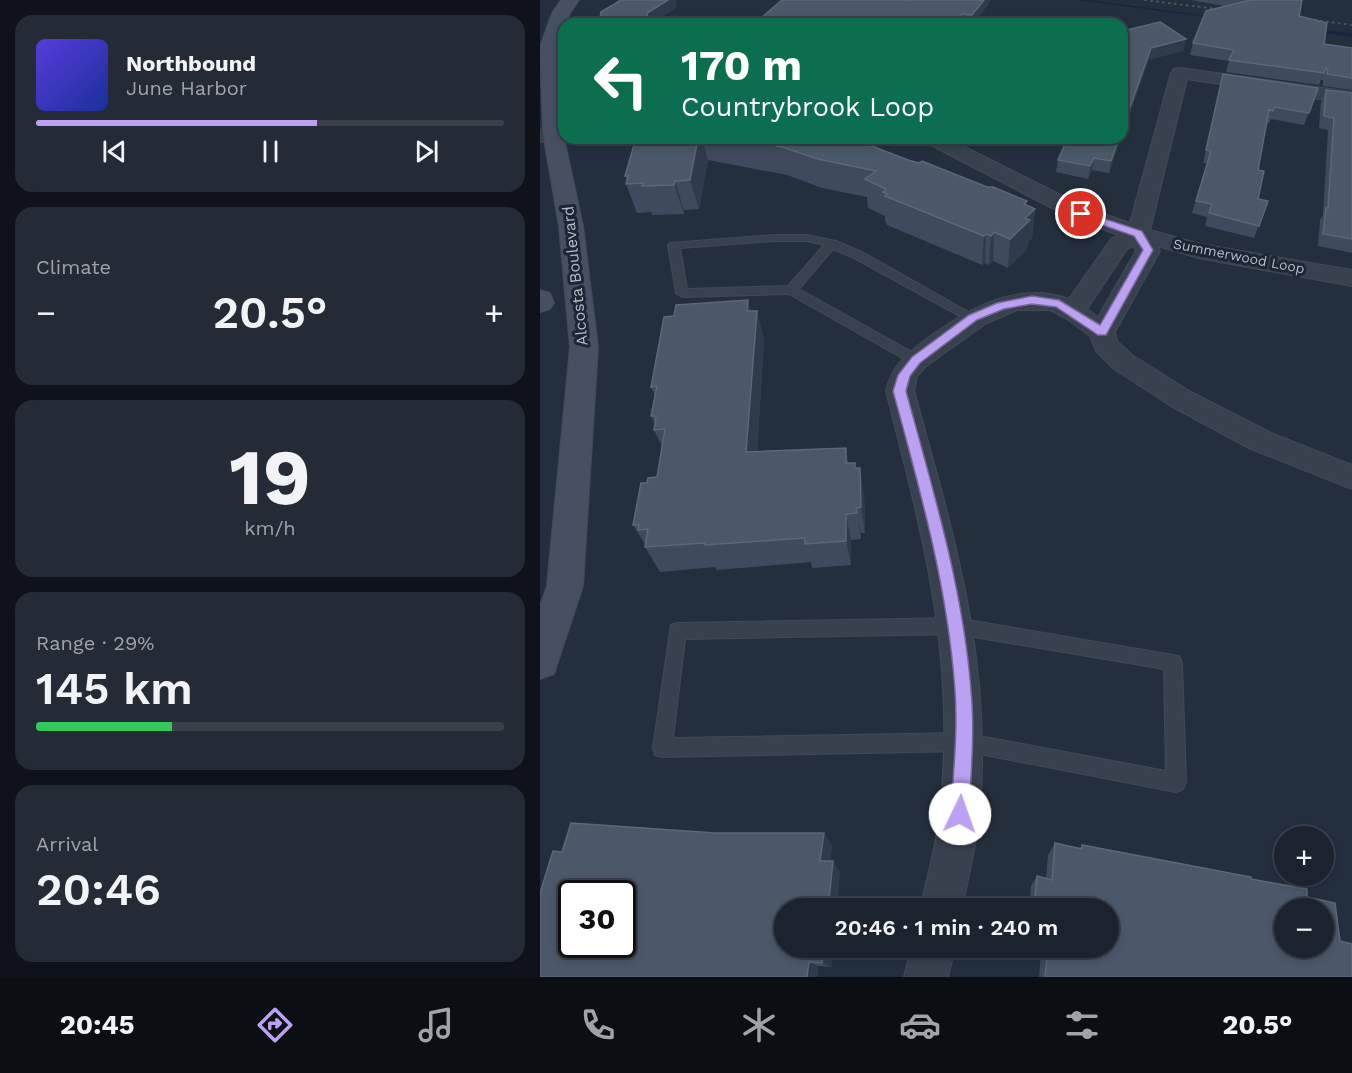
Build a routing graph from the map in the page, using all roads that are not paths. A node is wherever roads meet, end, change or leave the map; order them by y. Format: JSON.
{"nodes":[{"id":1,"x":570,"y":0,"type":"edge"},
{"id":2,"x":559,"y":18,"type":"edge"},
{"id":3,"x":558,"y":22,"type":"edge"},
{"id":4,"x":1352,"y":98,"type":"edge"},
{"id":5,"x":553,"y":133,"type":"edge"},
{"id":6,"x":944,"y":144,"type":"edge"},
{"id":7,"x":1138,"y":234,"type":"junction"},
{"id":8,"x":832,"y":243,"type":"junction"},
{"id":9,"x":1352,"y":278,"type":"edge"},
{"id":10,"x":791,"y":290,"type":"junction"},
{"id":11,"x":1073,"y":311,"type":"junction"},
{"id":12,"x":973,"y":318,"type":"junction"},
{"id":13,"x":1102,"y":332,"type":"junction"},
{"id":14,"x":916,"y":360,"type":"junction"},
{"id":15,"x":1352,"y":477,"type":"edge"},
{"id":16,"x":956,"y":627,"type":"junction"},
{"id":17,"x":540,"y":661,"type":"edge"},
{"id":18,"x":964,"y":742,"type":"junction"},
{"id":19,"x":943,"y":898,"type":"edge"},
{"id":20,"x":931,"y":958,"type":"edge"},
{"id":21,"x":926,"y":977,"type":"edge"}],
"edges":[{"from":1,"to":2,"type":"main road","name":"Alcosta Boulevard"},
{"from":3,"to":5,"type":"main road","name":"Alcosta Boulevard"},
{"from":4,"to":7,"type":"street"},
{"from":5,"to":17,"type":"main road","name":"Alcosta Boulevard"},
{"from":6,"to":7,"type":"street","name":"Summerwood Loop"},
{"from":7,"to":9,"type":"street","name":"Summerwood Loop"},
{"from":7,"to":11,"type":"street"},
{"from":7,"to":13,"type":"street"},
{"from":8,"to":10,"type":"lane"},
{"from":8,"to":10,"type":"lane"},
{"from":8,"to":12,"type":"lane"},
{"from":10,"to":14,"type":"lane"},
{"from":11,"to":12,"type":"street"},
{"from":11,"to":13,"type":"street"},
{"from":12,"to":14,"type":"street"},
{"from":13,"to":15,"type":"street"},
{"from":14,"to":16,"type":"street"},
{"from":16,"to":18,"type":"street"},
{"from":16,"to":18,"type":"lane"},
{"from":16,"to":18,"type":"lane"},
{"from":18,"to":19,"type":"street"},
{"from":20,"to":21,"type":"street"}]}
